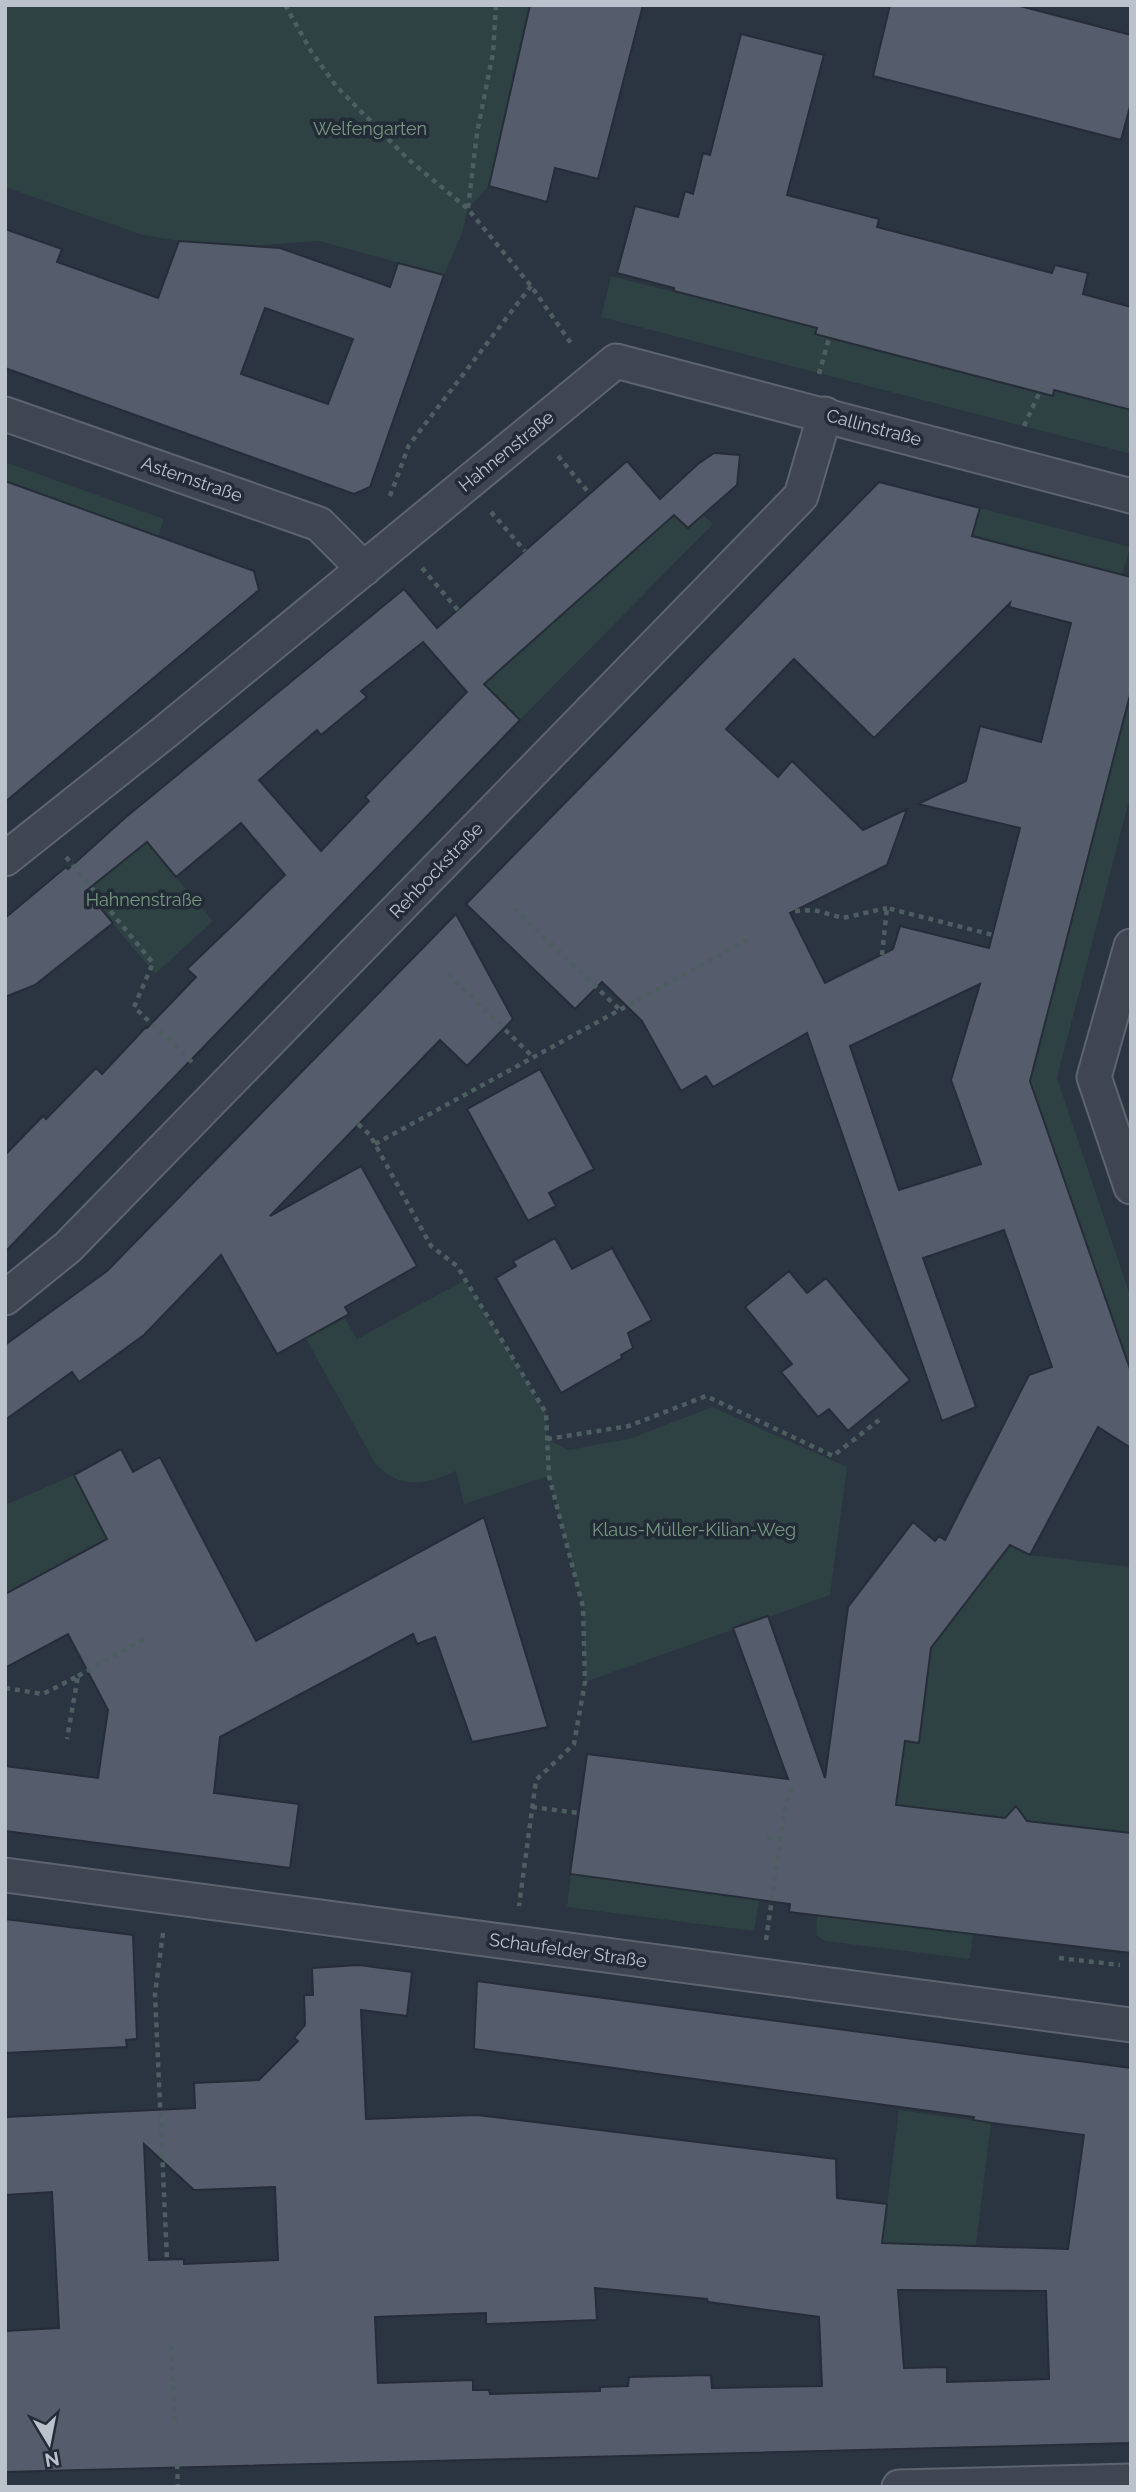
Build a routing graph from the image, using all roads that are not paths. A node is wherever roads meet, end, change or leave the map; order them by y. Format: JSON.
{"nodes":[{"id":1,"x":616,"y":361,"type":"joint"},
{"id":2,"x":5,"y":414,"type":"edge"},
{"id":3,"x":825,"y":414,"type":"junction"},
{"id":4,"x":1131,"y":496,"type":"edge"},
{"id":5,"x":364,"y":569,"type":"junction"},
{"id":6,"x":5,"y":859,"type":"edge"},
{"id":7,"x":1131,"y":946,"type":"edge"},
{"id":8,"x":1131,"y":1187,"type":"edge"},
{"id":9,"x":5,"y":1298,"type":"edge"},
{"id":10,"x":5,"y":1875,"type":"edge"},
{"id":11,"x":1131,"y":2025,"type":"edge"},
{"id":12,"x":1131,"y":2481,"type":"edge"},
{"id":13,"x":899,"y":2487,"type":"edge"}],
"edges":[{"from":1,"to":3,"type":"street","name":"Callinstraße"},
{"from":1,"to":5,"type":"street","name":"Hahnenstraße"},
{"from":2,"to":5,"type":"street","name":"Asternstraße"},
{"from":3,"to":4,"type":"street","name":"Callinstraße"},
{"from":3,"to":9,"type":"street","name":"Rehbockstraße"},
{"from":5,"to":6,"type":"street","name":"Hahnenstraße"},
{"from":7,"to":8,"type":"street"},
{"from":10,"to":11,"type":"street","name":"Schaufelder Straße"},
{"from":12,"to":13,"type":"street"}]}
